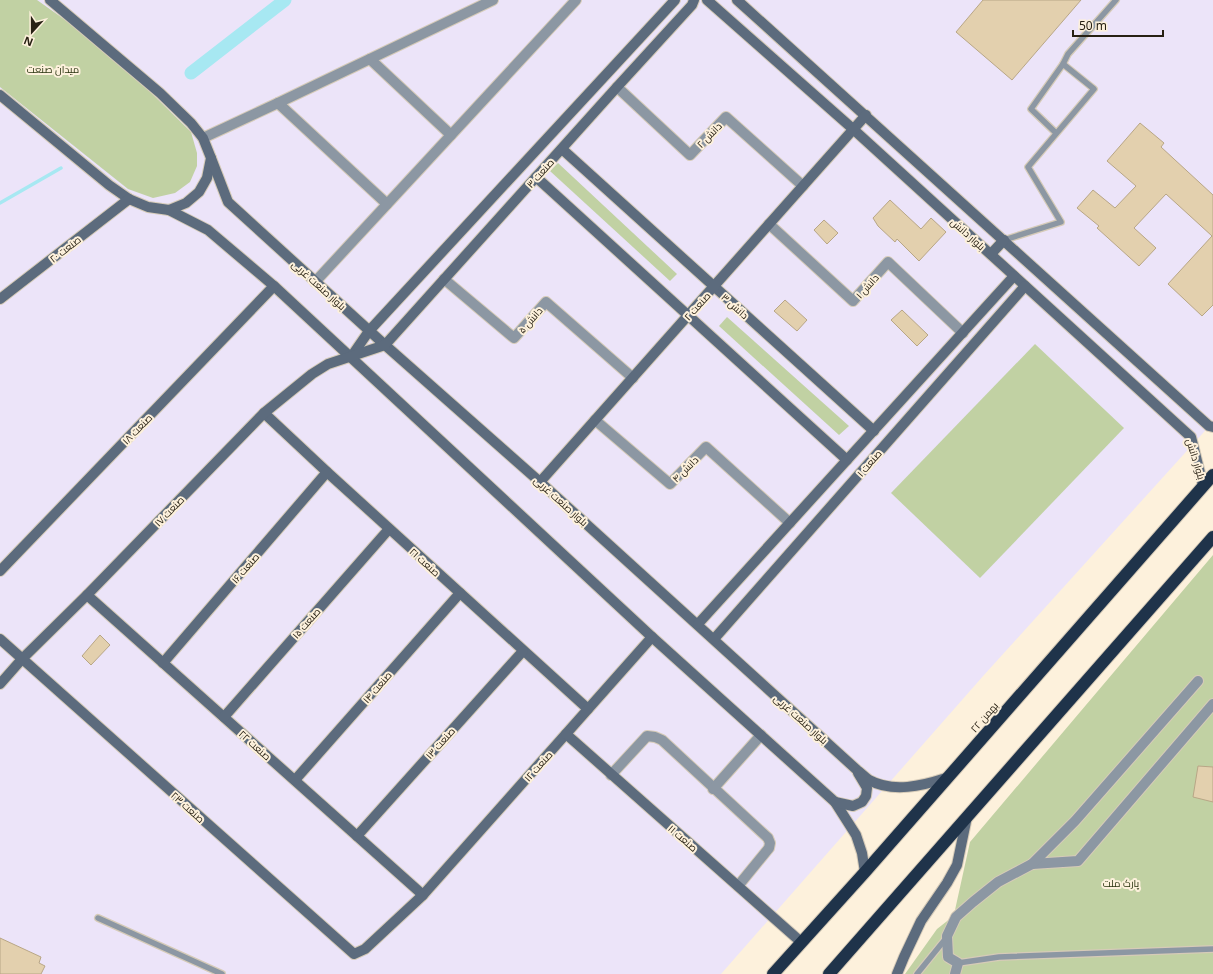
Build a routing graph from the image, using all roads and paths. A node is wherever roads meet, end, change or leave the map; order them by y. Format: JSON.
{"nodes":[{"id":1,"x":50,"y":0,"type":"edge"},
{"id":2,"x":493,"y":0,"type":"edge"},
{"id":3,"x":576,"y":0,"type":"edge"},
{"id":4,"x":675,"y":0,"type":"edge"},
{"id":5,"x":694,"y":0,"type":"edge"},
{"id":6,"x":707,"y":0,"type":"edge"},
{"id":7,"x":737,"y":0,"type":"edge"},
{"id":8,"x":1116,"y":0,"type":"edge"},
{"id":9,"x":370,"y":59,"type":"junction"},
{"id":10,"x":1063,"y":64,"type":"junction"},
{"id":11,"x":617,"y":87,"type":"junction"},
{"id":12,"x":0,"y":95,"type":"edge"},
{"id":13,"x":278,"y":103,"type":"junction"},
{"id":14,"x":866,"y":115,"type":"junction"},
{"id":15,"x":853,"y":129,"type":"junction"},
{"id":16,"x":1056,"y":133,"type":"junction"},
{"id":17,"x":451,"y":135,"type":"junction"},
{"id":18,"x":203,"y":138,"type":"junction"},
{"id":19,"x":562,"y":149,"type":"junction"},
{"id":20,"x":211,"y":158,"type":"junction"},
{"id":21,"x":536,"y":177,"type":"junction"},
{"id":22,"x":803,"y":186,"type":"junction"},
{"id":23,"x":129,"y":199,"type":"junction"},
{"id":24,"x":387,"y":204,"type":"junction"},
{"id":25,"x":169,"y":210,"type":"junction"},
{"id":26,"x":769,"y":224,"type":"junction"},
{"id":27,"x":1004,"y":240,"type":"junction"},
{"id":28,"x":991,"y":254,"type":"junction"},
{"id":29,"x":1014,"y":276,"type":"junction"},
{"id":30,"x":444,"y":279,"type":"junction"},
{"id":31,"x":315,"y":282,"type":"junction"},
{"id":32,"x":274,"y":286,"type":"junction"},
{"id":33,"x":1025,"y":286,"type":"junction"},
{"id":34,"x":714,"y":287,"type":"junction"},
{"id":35,"x":0,"y":299,"type":"edge"},
{"id":36,"x":688,"y":316,"type":"junction"},
{"id":37,"x":369,"y":331,"type":"junction"},
{"id":38,"x":963,"y":332,"type":"junction"},
{"id":39,"x":385,"y":345,"type":"junction"},
{"id":40,"x":351,"y":356,"type":"junction"},
{"id":41,"x":633,"y":378,"type":"junction"},
{"id":42,"x":264,"y":413,"type":"junction"},
{"id":43,"x":596,"y":420,"type":"junction"},
{"id":44,"x":1213,"y":427,"type":"edge"},
{"id":45,"x":874,"y":431,"type":"junction"},
{"id":46,"x":847,"y":460,"type":"junction"},
{"id":47,"x":327,"y":472,"type":"junction"},
{"id":48,"x":1213,"y":475,"type":"edge"},
{"id":49,"x":540,"y":482,"type":"junction"},
{"id":50,"x":1203,"y":485,"type":"junction"},
{"id":51,"x":790,"y":523,"type":"junction"},
{"id":52,"x":389,"y":529,"type":"junction"},
{"id":53,"x":1213,"y":537,"type":"edge"},
{"id":54,"x":0,"y":571,"type":"edge"},
{"id":55,"x":460,"y":593,"type":"junction"},
{"id":56,"x":87,"y":595,"type":"junction"},
{"id":57,"x":698,"y":624,"type":"junction"},
{"id":58,"x":652,"y":637,"type":"junction"},
{"id":59,"x":0,"y":639,"type":"edge"},
{"id":60,"x":714,"y":639,"type":"junction"},
{"id":61,"x":523,"y":651,"type":"junction"},
{"id":62,"x":22,"y":659,"type":"junction"},
{"id":63,"x":163,"y":663,"type":"junction"},
{"id":64,"x":1198,"y":681,"type":"dead end"},
{"id":65,"x":0,"y":684,"type":"edge"},
{"id":66,"x":1213,"y":704,"type":"edge"},
{"id":67,"x":588,"y":709,"type":"junction"},
{"id":68,"x":224,"y":717,"type":"junction"},
{"id":69,"x":566,"y":734,"type":"junction"},
{"id":70,"x":761,"y":735,"type":"junction"},
{"id":71,"x":857,"y":770,"type":"junction"},
{"id":72,"x":611,"y":775,"type":"junction"},
{"id":73,"x":946,"y":778,"type":"junction"},
{"id":74,"x":295,"y":780,"type":"junction"},
{"id":75,"x":713,"y":788,"type":"junction"},
{"id":76,"x":835,"y":802,"type":"junction"},
{"id":77,"x":967,"y":817,"type":"junction"},
{"id":78,"x":358,"y":836,"type":"junction"},
{"id":79,"x":1032,"y":864,"type":"junction"},
{"id":80,"x":865,"y":872,"type":"junction"},
{"id":81,"x":738,"y":886,"type":"junction"},
{"id":82,"x":423,"y":895,"type":"junction"},
{"id":83,"x":98,"y":918,"type":"dead end"},
{"id":84,"x":947,"y":936,"type":"junction"},
{"id":85,"x":801,"y":942,"type":"junction"},
{"id":86,"x":1213,"y":949,"type":"edge"},
{"id":87,"x":354,"y":954,"type":"joint"},
{"id":88,"x":958,"y":963,"type":"junction"},
{"id":89,"x":222,"y":974,"type":"edge"},
{"id":90,"x":773,"y":974,"type":"edge"},
{"id":91,"x":829,"y":974,"type":"edge"},
{"id":92,"x":897,"y":974,"type":"edge"},
{"id":93,"x":917,"y":974,"type":"edge"},
{"id":94,"x":955,"y":974,"type":"edge"}],
"edges":[{"from":1,"to":18,"type":"street"},
{"from":2,"to":9,"type":"street"},
{"from":3,"to":17,"type":"street"},
{"from":4,"to":37,"type":"street","name":"صنعت ۳"},
{"from":5,"to":11,"type":"street","name":"صنعت ۳"},
{"from":6,"to":15,"type":"street","name":"بلوار دانش"},
{"from":7,"to":14,"type":"street","name":"بلوار دانش"},
{"from":8,"to":10,"type":"lane"},
{"from":9,"to":13,"type":"street"},
{"from":9,"to":17,"type":"street"},
{"from":10,"to":16,"type":"lane"},
{"from":10,"to":16,"type":"lane"},
{"from":11,"to":19,"type":"street","name":"صنعت ۳"},
{"from":11,"to":22,"type":"street","name":"دانش ۲"},
{"from":12,"to":23,"type":"street"},
{"from":13,"to":18,"type":"street"},
{"from":13,"to":24,"type":"street"},
{"from":14,"to":15,"type":"street","name":"صنعت ۲"},
{"from":14,"to":27,"type":"street","name":"بلوار دانش"},
{"from":15,"to":22,"type":"street","name":"صنعت ۲"},
{"from":15,"to":28,"type":"street","name":"بلوار دانش"},
{"from":16,"to":27,"type":"lane"},
{"from":17,"to":24,"type":"street"},
{"from":18,"to":20,"type":"street"},
{"from":19,"to":21,"type":"street","name":"صنعت ۳"},
{"from":19,"to":34,"type":"street","name":"دانش ۳"},
{"from":20,"to":25,"type":"street"},
{"from":20,"to":31,"type":"street","name":"بلوار صنعت غربی"},
{"from":21,"to":30,"type":"street","name":"صنعت ۳"},
{"from":21,"to":36,"type":"street"},
{"from":22,"to":26,"type":"street","name":"صنعت ۲"},
{"from":23,"to":25,"type":"street"},
{"from":23,"to":35,"type":"street","name":"صنعت ۲۰"},
{"from":24,"to":31,"type":"street"},
{"from":25,"to":32,"type":"street"},
{"from":26,"to":34,"type":"street","name":"صنعت ۲"},
{"from":26,"to":38,"type":"street","name":"دانش ۱"},
{"from":27,"to":28,"type":"street"},
{"from":27,"to":44,"type":"street","name":"بلوار دانش"},
{"from":28,"to":29,"type":"street","name":"بلوار دانش"},
{"from":29,"to":33,"type":"street","name":"بلوار دانش"},
{"from":29,"to":38,"type":"street","name":"صنعت ۱"},
{"from":30,"to":39,"type":"street","name":"صنعت ۳"},
{"from":30,"to":41,"type":"street","name":"دانش ۵"},
{"from":31,"to":37,"type":"street","name":"بلوار صنعت غربی"},
{"from":32,"to":40,"type":"street"},
{"from":32,"to":54,"type":"street","name":"صنعت ۱۸"},
{"from":33,"to":50,"type":"street","name":"بلوار دانش"},
{"from":33,"to":60,"type":"street","name":"صنعت ۱"},
{"from":34,"to":36,"type":"street","name":"صنعت ۲"},
{"from":34,"to":45,"type":"street","name":"دانش ۳"},
{"from":36,"to":41,"type":"street","name":"صنعت ۲"},
{"from":36,"to":46,"type":"street"},
{"from":37,"to":39,"type":"street","name":"بلوار صنعت غربی"},
{"from":37,"to":40,"type":"street","name":"صنعت ۳"},
{"from":38,"to":45,"type":"street","name":"صنعت ۱"},
{"from":39,"to":40,"type":"street","name":"صنعت ۱۷"},
{"from":39,"to":49,"type":"street","name":"بلوار صنعت غربی"},
{"from":40,"to":42,"type":"street","name":"صنعت ۱۷"},
{"from":40,"to":58,"type":"street"},
{"from":41,"to":43,"type":"street","name":"صنعت ۲"},
{"from":42,"to":47,"type":"street","name":"صنعت ۲۱"},
{"from":42,"to":56,"type":"street","name":"صنعت ۱۷"},
{"from":43,"to":49,"type":"street","name":"صنعت ۲"},
{"from":43,"to":51,"type":"street","name":"دانش ۴"},
{"from":45,"to":46,"type":"street","name":"صنعت ۱"},
{"from":46,"to":51,"type":"street","name":"صنعت ۱"},
{"from":47,"to":52,"type":"street","name":"صنعت ۲۱"},
{"from":47,"to":63,"type":"street","name":"صنعت ۱۶"},
{"from":48,"to":50,"type":"highway","name":"۲۲ بهمن"},
{"from":49,"to":57,"type":"street","name":"بلوار صنعت غربی"},
{"from":50,"to":73,"type":"highway","name":"۲۲ بهمن"},
{"from":51,"to":57,"type":"street","name":"صنعت ۱"},
{"from":52,"to":55,"type":"street","name":"صنعت ۲۱"},
{"from":52,"to":68,"type":"street","name":"صنعت ۱۵"},
{"from":53,"to":77,"type":"highway"},
{"from":55,"to":61,"type":"street","name":"صنعت ۲۱"},
{"from":55,"to":74,"type":"street","name":"صنعت ۱۴"},
{"from":56,"to":62,"type":"street","name":"صنعت ۱۷"},
{"from":56,"to":63,"type":"street","name":"صنعت ۲۲"},
{"from":57,"to":60,"type":"street","name":"بلوار صنعت غربی"},
{"from":58,"to":67,"type":"street","name":"صنعت ۱۲"},
{"from":58,"to":70,"type":"street"},
{"from":59,"to":62,"type":"street","name":"صنعت ۲۳"},
{"from":60,"to":71,"type":"street","name":"بلوار صنعت غربی"},
{"from":61,"to":67,"type":"street","name":"صنعت ۲۱"},
{"from":61,"to":78,"type":"street","name":"صنعت ۱۳"},
{"from":62,"to":65,"type":"street","name":"صنعت ۱۷"},
{"from":62,"to":87,"type":"street","name":"صنعت ۲۳"},
{"from":63,"to":68,"type":"street","name":"صنعت ۲۲"},
{"from":64,"to":79,"type":"street"},
{"from":66,"to":79,"type":"street"},
{"from":67,"to":69,"type":"street","name":"صنعت ۱۲"},
{"from":68,"to":74,"type":"street","name":"صنعت ۲۲"},
{"from":69,"to":72,"type":"street","name":"صنعت ۱۱"},
{"from":69,"to":82,"type":"street","name":"صنعت ۱۲"},
{"from":70,"to":75,"type":"street"},
{"from":70,"to":76,"type":"street"},
{"from":71,"to":73,"type":"street","name":"بلوار صنعت غربی"},
{"from":71,"to":76,"type":"street"},
{"from":72,"to":75,"type":"street"},
{"from":72,"to":81,"type":"street","name":"صنعت ۱۱"},
{"from":73,"to":80,"type":"highway","name":"۲۲ بهمن"},
{"from":74,"to":78,"type":"street","name":"صنعت ۲۲"},
{"from":75,"to":81,"type":"street"},
{"from":76,"to":80,"type":"street"},
{"from":77,"to":91,"type":"highway"},
{"from":77,"to":92,"type":"street"},
{"from":78,"to":82,"type":"street","name":"صنعت ۲۲"},
{"from":79,"to":84,"type":"street"},
{"from":80,"to":85,"type":"highway","name":"۲۲ بهمن"},
{"from":81,"to":85,"type":"street","name":"صنعت ۱۱"},
{"from":82,"to":87,"type":"street","name":"صنعت ۱۲"},
{"from":83,"to":89,"type":"lane"},
{"from":84,"to":88,"type":"street"},
{"from":84,"to":93,"type":"lane"},
{"from":85,"to":90,"type":"highway","name":"۲۲ بهمن"},
{"from":86,"to":88,"type":"lane"},
{"from":88,"to":94,"type":"street"}]}
